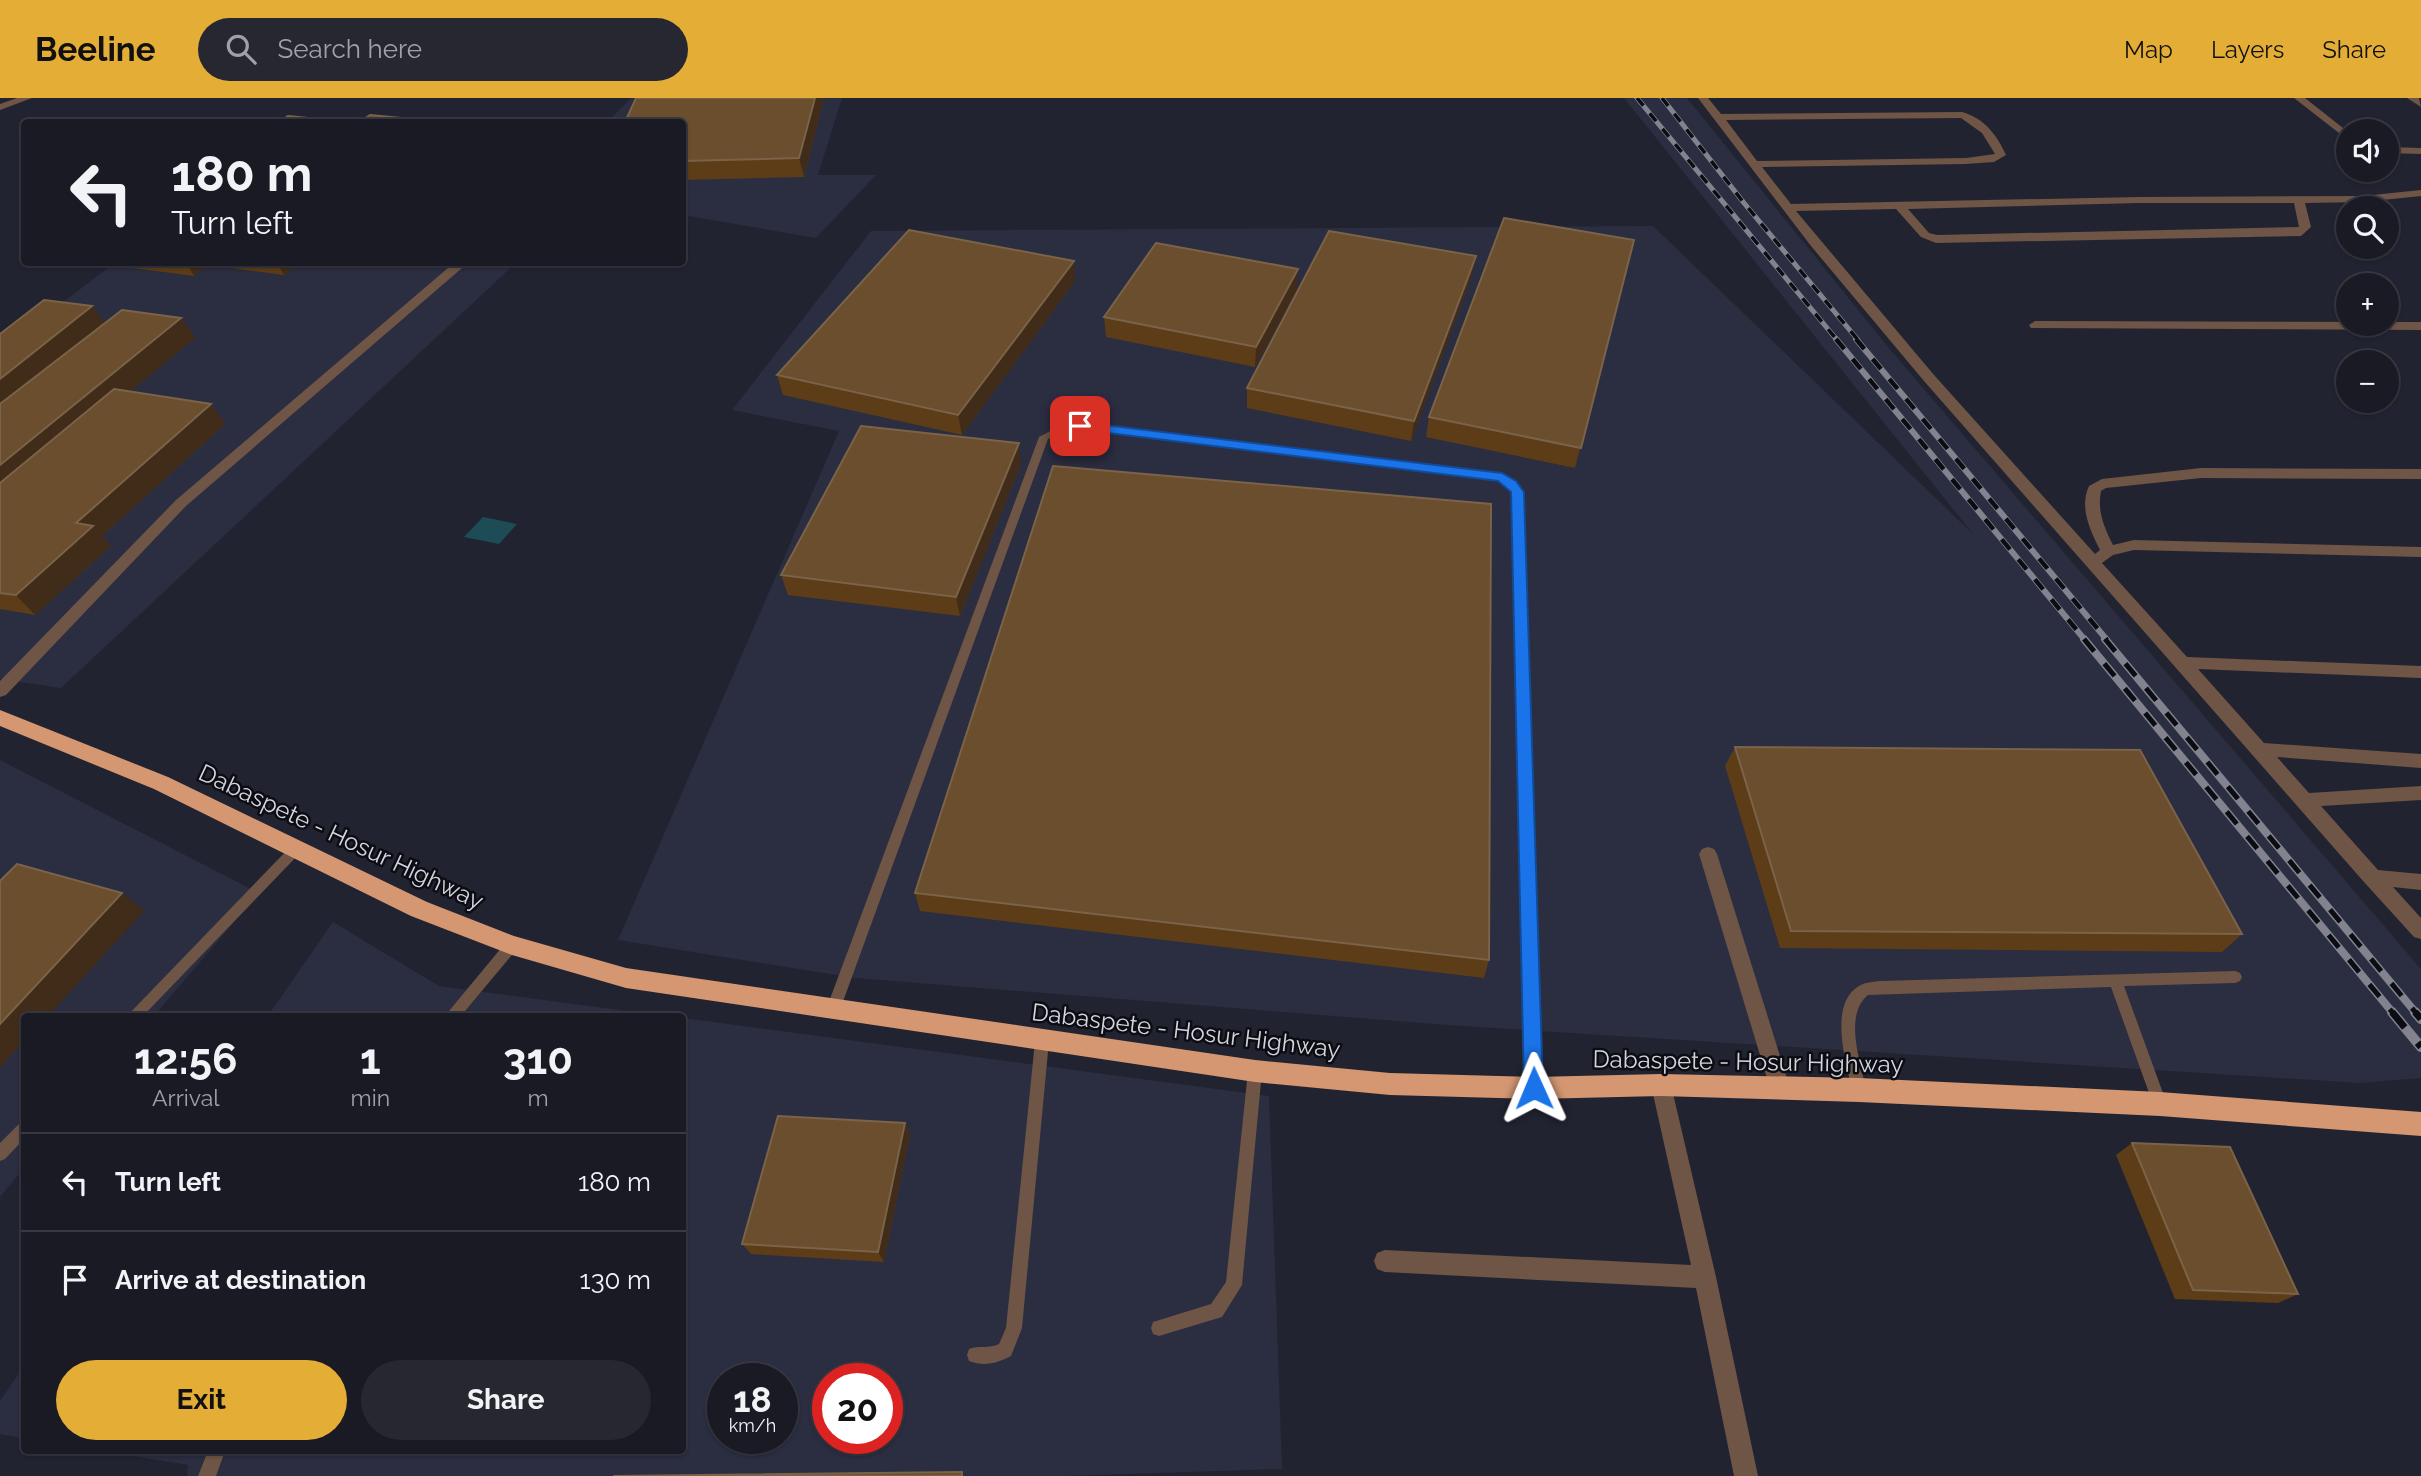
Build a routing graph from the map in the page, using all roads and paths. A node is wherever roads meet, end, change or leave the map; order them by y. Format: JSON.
{"nodes":[{"id":1,"x":27,"y":98,"type":"edge"},
{"id":2,"x":1703,"y":98,"type":"edge"},
{"id":3,"x":2300,"y":98,"type":"edge"},
{"id":4,"x":2412,"y":98,"type":"edge"},
{"id":5,"x":2421,"y":104,"type":"edge"},
{"id":6,"x":0,"y":107,"type":"edge"},
{"id":7,"x":1717,"y":117,"type":"junction"},
{"id":8,"x":2336,"y":127,"type":"edge"},
{"id":9,"x":2399,"y":150,"type":"edge"},
{"id":10,"x":2421,"y":151,"type":"edge"},
{"id":11,"x":1752,"y":164,"type":"junction"},
{"id":12,"x":2421,"y":193,"type":"edge"},
{"id":13,"x":2299,"y":199,"type":"junction"},
{"id":14,"x":1899,"y":205,"type":"junction"},
{"id":15,"x":1787,"y":208,"type":"junction"},
{"id":16,"x":458,"y":266,"type":"edge"},
{"id":17,"x":2035,"y":325,"type":"dead end"},
{"id":18,"x":2421,"y":326,"type":"edge"},
{"id":19,"x":2421,"y":474,"type":"edge"},
{"id":20,"x":2108,"y":551,"type":"junction"},
{"id":21,"x":2421,"y":552,"type":"edge"},
{"id":22,"x":2094,"y":563,"type":"junction"},
{"id":23,"x":2184,"y":663,"type":"junction"},
{"id":24,"x":2421,"y":672,"type":"edge"},
{"id":25,"x":0,"y":691,"type":"edge"},
{"id":26,"x":0,"y":719,"type":"edge"},
{"id":27,"x":2258,"y":748,"type":"junction"},
{"id":28,"x":2421,"y":761,"type":"edge"},
{"id":29,"x":2421,"y":793,"type":"edge"},
{"id":30,"x":2303,"y":800,"type":"junction"},
{"id":31,"x":296,"y":849,"type":"junction"},
{"id":32,"x":1708,"y":854,"type":"dead end"},
{"id":33,"x":2371,"y":877,"type":"junction"},
{"id":34,"x":2421,"y":882,"type":"edge"},
{"id":35,"x":2421,"y":931,"type":"edge"},
{"id":36,"x":512,"y":945,"type":"junction"},
{"id":37,"x":2235,"y":977,"type":"dead end"},
{"id":38,"x":2115,"y":980,"type":"junction"},
{"id":39,"x":834,"y":1007,"type":"junction"},
{"id":40,"x":137,"y":1013,"type":"edge"},
{"id":41,"x":454,"y":1013,"type":"edge"},
{"id":42,"x":1042,"y":1041,"type":"junction"},
{"id":43,"x":1255,"y":1071,"type":"junction"},
{"id":44,"x":1661,"y":1085,"type":"junction"},
{"id":45,"x":1534,"y":1088,"type":"junction"},
{"id":46,"x":1780,"y":1088,"type":"junction"},
{"id":47,"x":1859,"y":1090,"type":"junction"},
{"id":48,"x":2160,"y":1104,"type":"junction"},
{"id":49,"x":2421,"y":1124,"type":"edge"},
{"id":50,"x":21,"y":1132,"type":"edge"},
{"id":51,"x":0,"y":1154,"type":"edge"},
{"id":52,"x":1385,"y":1261,"type":"dead end"},
{"id":53,"x":1705,"y":1276,"type":"junction"},
{"id":54,"x":1159,"y":1328,"type":"dead end"},
{"id":55,"x":975,"y":1356,"type":"dead end"},
{"id":56,"x":215,"y":1454,"type":"edge"},
{"id":57,"x":207,"y":1476,"type":"edge"},
{"id":58,"x":1746,"y":1476,"type":"edge"}],
"edges":[{"from":1,"to":6,"type":"street"},
{"from":2,"to":7,"type":"street"},
{"from":3,"to":8,"type":"street"},
{"from":4,"to":5,"type":"street"},
{"from":7,"to":11,"type":"street"},
{"from":7,"to":11,"type":"street"},
{"from":9,"to":10,"type":"street"},
{"from":11,"to":15,"type":"street"},
{"from":12,"to":13,"type":"street"},
{"from":13,"to":14,"type":"street"},
{"from":13,"to":14,"type":"street"},
{"from":14,"to":15,"type":"street"},
{"from":15,"to":22,"type":"street"},
{"from":16,"to":25,"type":"street"},
{"from":17,"to":18,"type":"street"},
{"from":19,"to":20,"type":"street"},
{"from":20,"to":21,"type":"street"},
{"from":20,"to":22,"type":"street"},
{"from":22,"to":23,"type":"street"},
{"from":23,"to":24,"type":"street"},
{"from":23,"to":27,"type":"street"},
{"from":26,"to":31,"type":"highway","name":"Dabaspete - Hosur Highway"},
{"from":27,"to":28,"type":"street"},
{"from":27,"to":30,"type":"street"},
{"from":29,"to":30,"type":"street"},
{"from":30,"to":33,"type":"street"},
{"from":31,"to":36,"type":"highway","name":"Dabaspete - Hosur Highway"},
{"from":31,"to":40,"type":"lane"},
{"from":32,"to":46,"type":"street"},
{"from":33,"to":34,"type":"street"},
{"from":33,"to":35,"type":"street"},
{"from":36,"to":39,"type":"highway","name":"Dabaspete - Hosur Highway"},
{"from":36,"to":41,"type":"lane"},
{"from":37,"to":38,"type":"lane"},
{"from":38,"to":47,"type":"lane"},
{"from":38,"to":48,"type":"lane"},
{"from":39,"to":42,"type":"highway","name":"Dabaspete - Hosur Highway"},
{"from":39,"to":45,"type":"lane"},
{"from":42,"to":43,"type":"highway","name":"Dabaspete - Hosur Highway"},
{"from":42,"to":55,"type":"lane"},
{"from":43,"to":45,"type":"highway","name":"Dabaspete - Hosur Highway"},
{"from":43,"to":54,"type":"lane"},
{"from":44,"to":45,"type":"highway","name":"Dabaspete - Hosur Highway"},
{"from":44,"to":46,"type":"highway","name":"Dabaspete - Hosur Highway"},
{"from":44,"to":53,"type":"street"},
{"from":46,"to":47,"type":"highway","name":"Dabaspete - Hosur Highway"},
{"from":47,"to":48,"type":"highway","name":"Dabaspete - Hosur Highway"},
{"from":48,"to":49,"type":"highway","name":"Dabaspete - Hosur Highway"},
{"from":50,"to":51,"type":"lane"},
{"from":52,"to":53,"type":"street"},
{"from":53,"to":58,"type":"street"},
{"from":56,"to":57,"type":"lane"}]}
